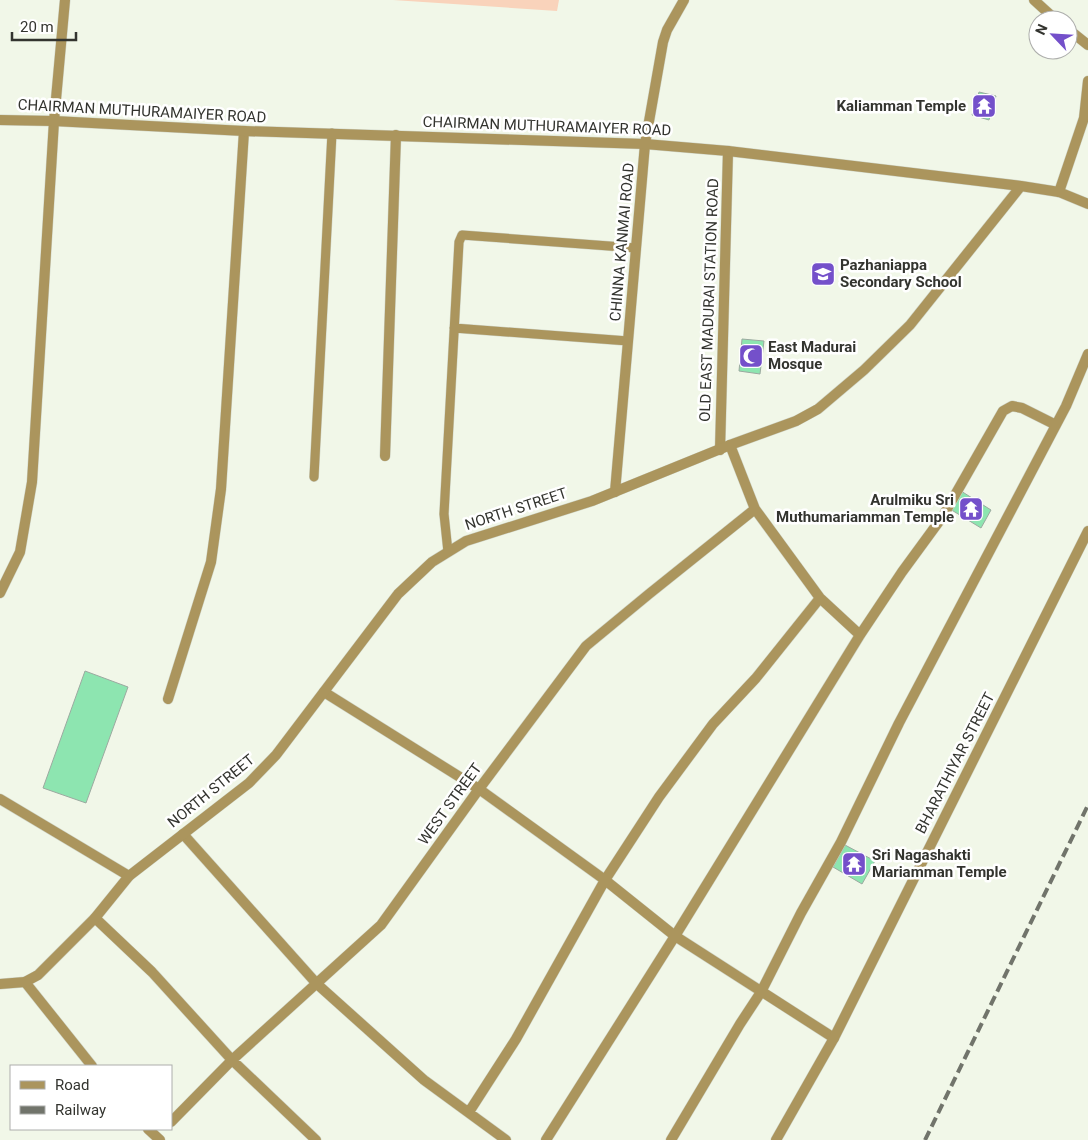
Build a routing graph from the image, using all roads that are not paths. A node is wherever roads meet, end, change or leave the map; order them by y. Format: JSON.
{"nodes":[{"id":1,"x":65,"y":0,"type":"edge"},
{"id":2,"x":684,"y":0,"type":"edge"},
{"id":3,"x":1034,"y":0,"type":"edge"},
{"id":4,"x":1045,"y":10,"type":"edge"},
{"id":5,"x":1078,"y":37,"type":"edge"},
{"id":6,"x":1088,"y":45,"type":"edge"},
{"id":7,"x":1088,"y":81,"type":"edge"},
{"id":8,"x":0,"y":120,"type":"edge"},
{"id":9,"x":54,"y":121,"type":"junction"},
{"id":10,"x":244,"y":131,"type":"junction"},
{"id":11,"x":332,"y":133,"type":"junction"},
{"id":12,"x":396,"y":135,"type":"junction"},
{"id":13,"x":645,"y":144,"type":"junction"},
{"id":14,"x":728,"y":151,"type":"junction"},
{"id":15,"x":1021,"y":186,"type":"junction"},
{"id":16,"x":1059,"y":192,"type":"junction"},
{"id":17,"x":1088,"y":204,"type":"edge"},
{"id":18,"x":636,"y":248,"type":"junction"},
{"id":19,"x":454,"y":328,"type":"junction"},
{"id":20,"x":628,"y":341,"type":"junction"},
{"id":21,"x":1088,"y":354,"type":"edge"},
{"id":22,"x":1056,"y":425,"type":"junction"},
{"id":23,"x":725,"y":448,"type":"junction"},
{"id":24,"x":385,"y":456,"type":"dead end"},
{"id":25,"x":314,"y":477,"type":"dead end"},
{"id":26,"x":615,"y":492,"type":"junction"},
{"id":27,"x":755,"y":509,"type":"junction"},
{"id":28,"x":1088,"y":531,"type":"edge"},
{"id":29,"x":448,"y":552,"type":"junction"},
{"id":30,"x":0,"y":593,"type":"edge"},
{"id":31,"x":820,"y":598,"type":"junction"},
{"id":32,"x":860,"y":635,"type":"junction"},
{"id":33,"x":324,"y":692,"type":"junction"},
{"id":34,"x":168,"y":699,"type":"dead end"},
{"id":35,"x":479,"y":789,"type":"junction"},
{"id":36,"x":0,"y":799,"type":"edge"},
{"id":37,"x":183,"y":834,"type":"junction"},
{"id":38,"x":129,"y":876,"type":"junction"},
{"id":39,"x":605,"y":880,"type":"junction"},
{"id":40,"x":95,"y":918,"type":"junction"},
{"id":41,"x":674,"y":936,"type":"junction"},
{"id":42,"x":26,"y":982,"type":"junction"},
{"id":43,"x":0,"y":984,"type":"edge"},
{"id":44,"x":317,"y":984,"type":"junction"},
{"id":45,"x":761,"y":992,"type":"junction"},
{"id":46,"x":834,"y":1038,"type":"junction"},
{"id":47,"x":232,"y":1060,"type":"junction"},
{"id":48,"x":91,"y":1065,"type":"edge"},
{"id":49,"x":469,"y":1112,"type":"junction"},
{"id":50,"x":172,"y":1121,"type":"edge"},
{"id":51,"x":316,"y":1140,"type":"edge"},
{"id":52,"x":506,"y":1140,"type":"edge"},
{"id":53,"x":546,"y":1140,"type":"edge"},
{"id":54,"x":671,"y":1140,"type":"edge"},
{"id":55,"x":776,"y":1140,"type":"edge"}],
"edges":[{"from":1,"to":9,"type":"street"},
{"from":2,"to":13,"type":"street","name":"CHINNA KANMAI ROAD"},
{"from":3,"to":4,"type":"street"},
{"from":5,"to":6,"type":"street"},
{"from":7,"to":16,"type":"street"},
{"from":8,"to":9,"type":"street","name":"CHAIRMAN MUTHURAMAIYER ROAD"},
{"from":9,"to":10,"type":"street","name":"CHAIRMAN MUTHURAMAIYER ROAD"},
{"from":9,"to":30,"type":"street"},
{"from":10,"to":11,"type":"street","name":"CHAIRMAN MUTHURAMAIYER ROAD"},
{"from":10,"to":34,"type":"street"},
{"from":11,"to":12,"type":"street","name":"CHAIRMAN MUTHURAMAIYER ROAD"},
{"from":11,"to":25,"type":"lane"},
{"from":12,"to":13,"type":"street","name":"CHAIRMAN MUTHURAMAIYER ROAD"},
{"from":12,"to":24,"type":"street"},
{"from":13,"to":14,"type":"street","name":"CHAIRMAN MUTHURAMAIYER ROAD"},
{"from":13,"to":18,"type":"street","name":"CHINNA KANMAI ROAD"},
{"from":14,"to":15,"type":"street","name":"CHAIRMAN MUTHURAMAIYER ROAD"},
{"from":14,"to":23,"type":"street","name":"OLD EAST MADURAI STATION ROAD"},
{"from":15,"to":16,"type":"street","name":"CHAIRMAN MUTHURAMAIYER ROAD"},
{"from":15,"to":23,"type":"street","name":"NORTH STREET"},
{"from":16,"to":17,"type":"street","name":"CHAIRMAN MUTHURAMAIYER ROAD"},
{"from":18,"to":19,"type":"lane"},
{"from":18,"to":20,"type":"street","name":"CHINNA KANMAI ROAD"},
{"from":19,"to":20,"type":"lane"},
{"from":19,"to":29,"type":"lane"},
{"from":20,"to":26,"type":"street","name":"CHINNA KANMAI ROAD"},
{"from":21,"to":22,"type":"street"},
{"from":22,"to":32,"type":"street"},
{"from":22,"to":45,"type":"street"},
{"from":23,"to":26,"type":"street","name":"NORTH STREET"},
{"from":23,"to":27,"type":"street"},
{"from":26,"to":29,"type":"street","name":"NORTH STREET"},
{"from":27,"to":31,"type":"street"},
{"from":27,"to":35,"type":"street","name":"WEST STREET"},
{"from":28,"to":46,"type":"street","name":"BHARATHIYAR STREET"},
{"from":29,"to":33,"type":"street","name":"NORTH STREET"},
{"from":31,"to":32,"type":"street"},
{"from":31,"to":39,"type":"street"},
{"from":32,"to":41,"type":"street"},
{"from":33,"to":35,"type":"street"},
{"from":33,"to":37,"type":"street","name":"NORTH STREET"},
{"from":35,"to":39,"type":"street"},
{"from":35,"to":44,"type":"street","name":"WEST STREET"},
{"from":36,"to":38,"type":"street"},
{"from":37,"to":38,"type":"street","name":"NORTH STREET"},
{"from":37,"to":44,"type":"street"},
{"from":38,"to":40,"type":"street","name":"NORTH STREET"},
{"from":39,"to":41,"type":"street"},
{"from":39,"to":49,"type":"street"},
{"from":40,"to":42,"type":"street","name":"NORTH STREET"},
{"from":40,"to":47,"type":"street"},
{"from":41,"to":45,"type":"street"},
{"from":41,"to":53,"type":"street"},
{"from":42,"to":43,"type":"street"},
{"from":42,"to":48,"type":"street"},
{"from":44,"to":47,"type":"street","name":"WEST STREET"},
{"from":44,"to":49,"type":"street"},
{"from":45,"to":46,"type":"street"},
{"from":45,"to":54,"type":"street"},
{"from":46,"to":55,"type":"street","name":"BHARATHIYAR STREET"},
{"from":47,"to":50,"type":"street","name":"WEST STREET"},
{"from":47,"to":51,"type":"street"},
{"from":49,"to":52,"type":"street"}]}
